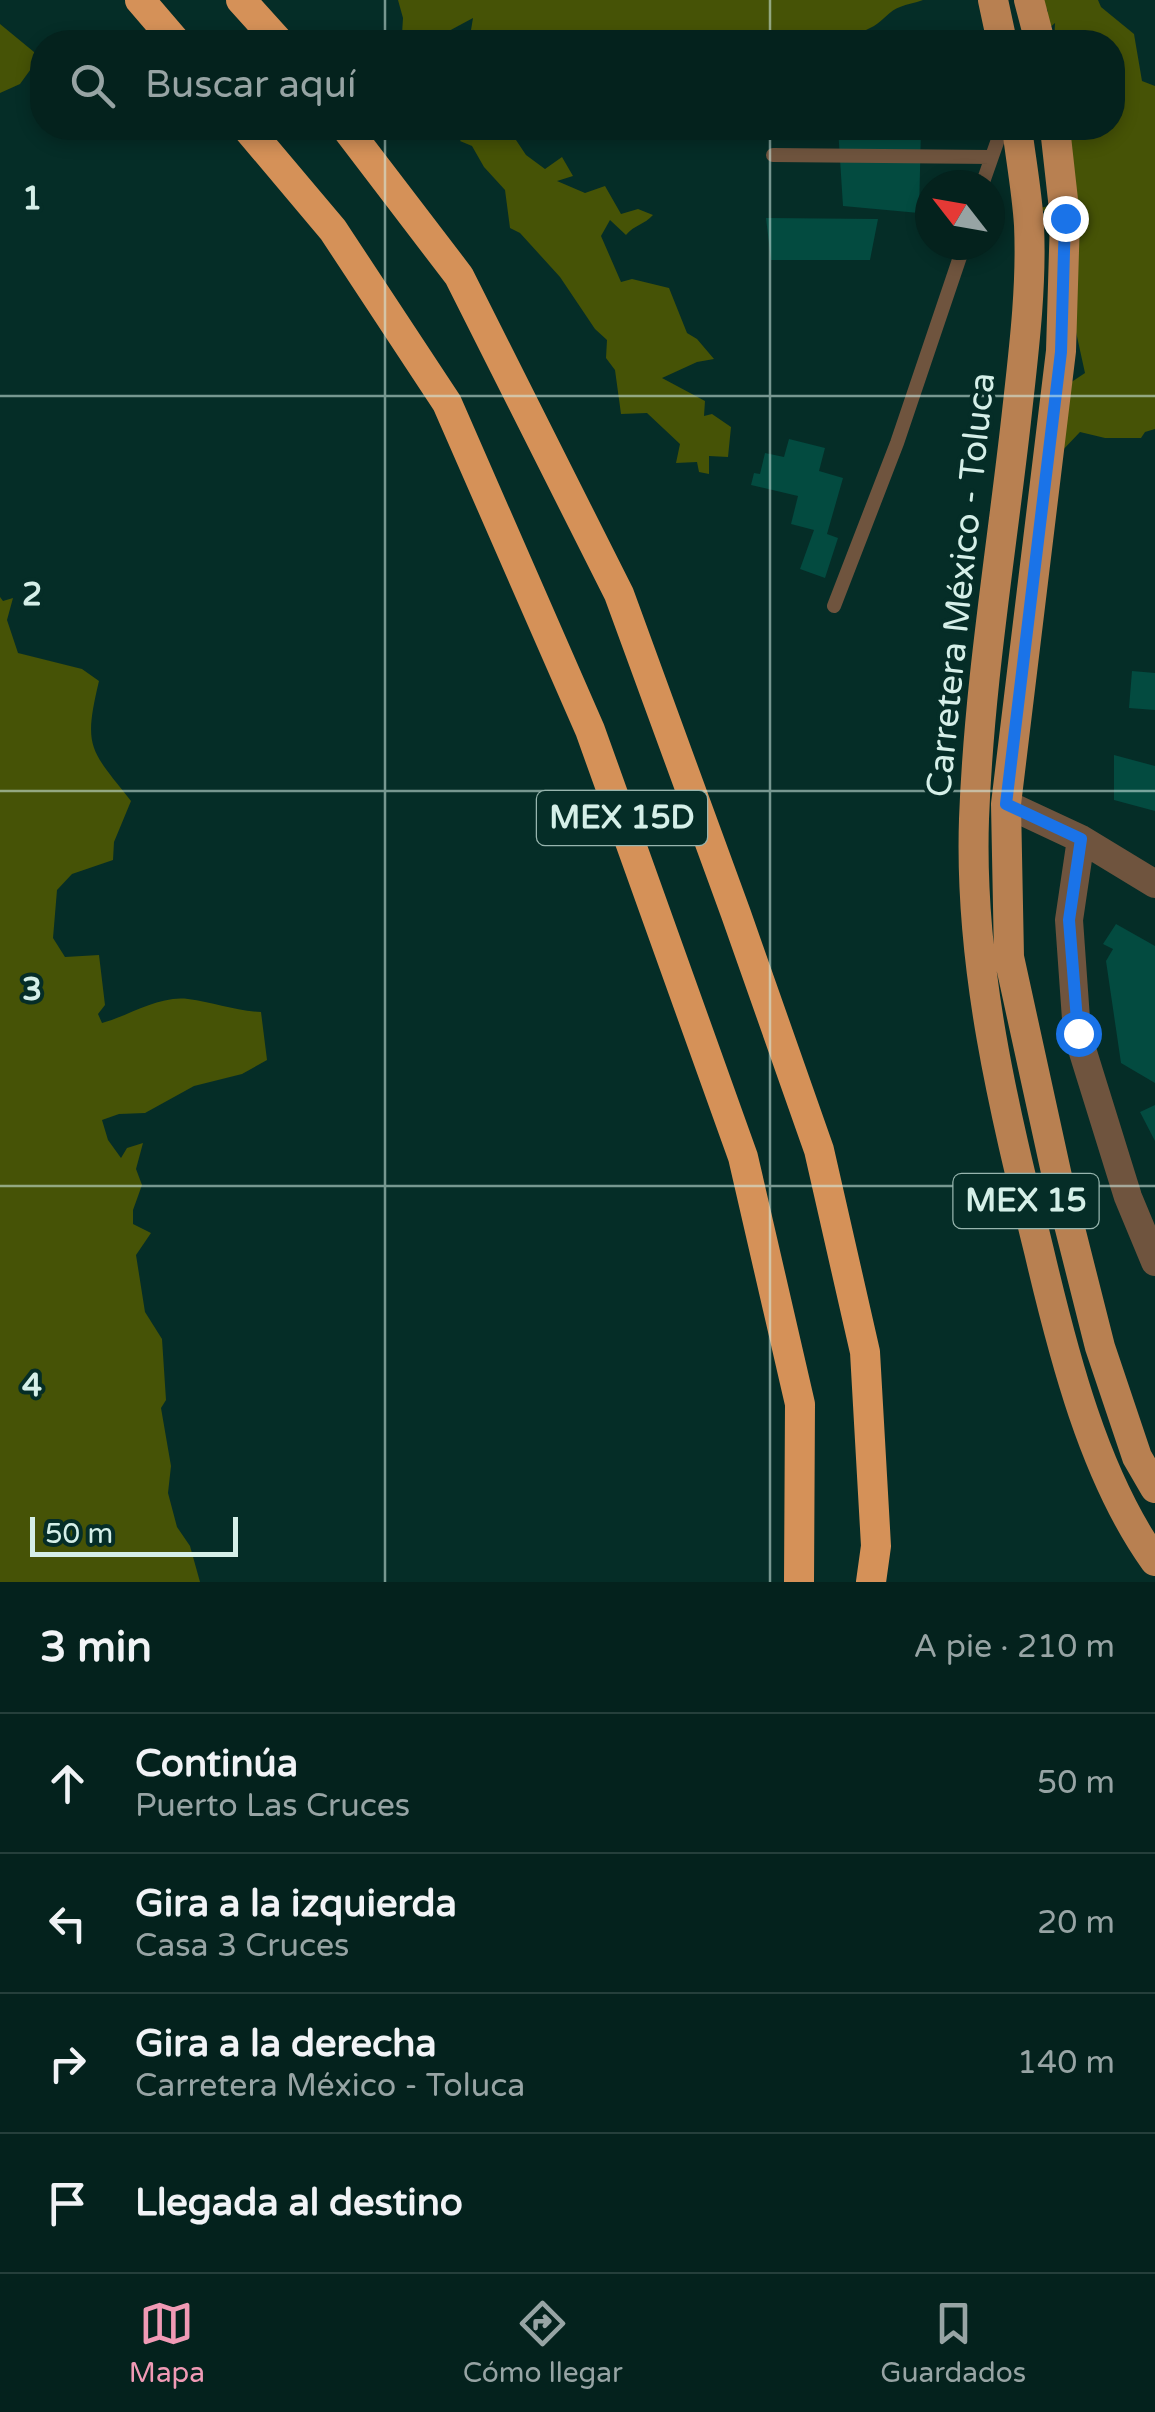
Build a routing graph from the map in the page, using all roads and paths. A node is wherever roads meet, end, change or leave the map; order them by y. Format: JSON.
{"nodes":[{"id":1,"x":140,"y":0,"type":"edge"},
{"id":2,"x":241,"y":0,"type":"edge"},
{"id":3,"x":993,"y":0,"type":"edge"},
{"id":4,"x":1030,"y":0,"type":"edge"},
{"id":5,"x":166,"y":30,"type":"edge"},
{"id":6,"x":267,"y":30,"type":"edge"},
{"id":7,"x":999,"y":30,"type":"edge"},
{"id":8,"x":1037,"y":30,"type":"edge"},
{"id":9,"x":257,"y":140,"type":"edge"},
{"id":10,"x":355,"y":140,"type":"edge"},
{"id":11,"x":998,"y":140,"type":"edge"},
{"id":12,"x":1018,"y":140,"type":"edge"},
{"id":13,"x":1056,"y":140,"type":"edge"},
{"id":14,"x":773,"y":154,"type":"dead end"},
{"id":15,"x":992,"y":157,"type":"junction"},
{"id":16,"x":987,"y":170,"type":"edge"},
{"id":17,"x":959,"y":260,"type":"edge"},
{"id":18,"x":834,"y":606,"type":"dead end"},
{"id":19,"x":1006,"y":804,"type":"junction"},
{"id":20,"x":1081,"y":839,"type":"junction"},
{"id":21,"x":1155,"y":884,"type":"edge"},
{"id":22,"x":1155,"y":1262,"type":"edge"},
{"id":23,"x":1155,"y":1488,"type":"edge"},
{"id":24,"x":1155,"y":1561,"type":"edge"},
{"id":25,"x":798,"y":1582,"type":"edge"},
{"id":26,"x":871,"y":1582,"type":"edge"}],
"edges":[{"from":1,"to":5,"type":"highway"},
{"from":2,"to":6,"type":"highway"},
{"from":3,"to":7,"type":"main road"},
{"from":4,"to":8,"type":"main road"},
{"from":9,"to":25,"type":"highway","number":"MEX 15D"},
{"from":10,"to":26,"type":"highway","number":"MEX 15D"},
{"from":11,"to":15,"type":"lane"},
{"from":12,"to":24,"type":"main road","name":"Carretera México - Toluca","number":"MEX 15"},
{"from":13,"to":19,"type":"main road","name":"Carretera México - Toluca","number":"MEX 15"},
{"from":14,"to":15,"type":"lane"},
{"from":15,"to":16,"type":"lane"},
{"from":17,"to":18,"type":"lane"},
{"from":19,"to":20,"type":"street"},
{"from":19,"to":23,"type":"main road","name":"Carretera México - Toluca","number":"MEX 15"},
{"from":20,"to":21,"type":"street"},
{"from":20,"to":22,"type":"street"}]}
